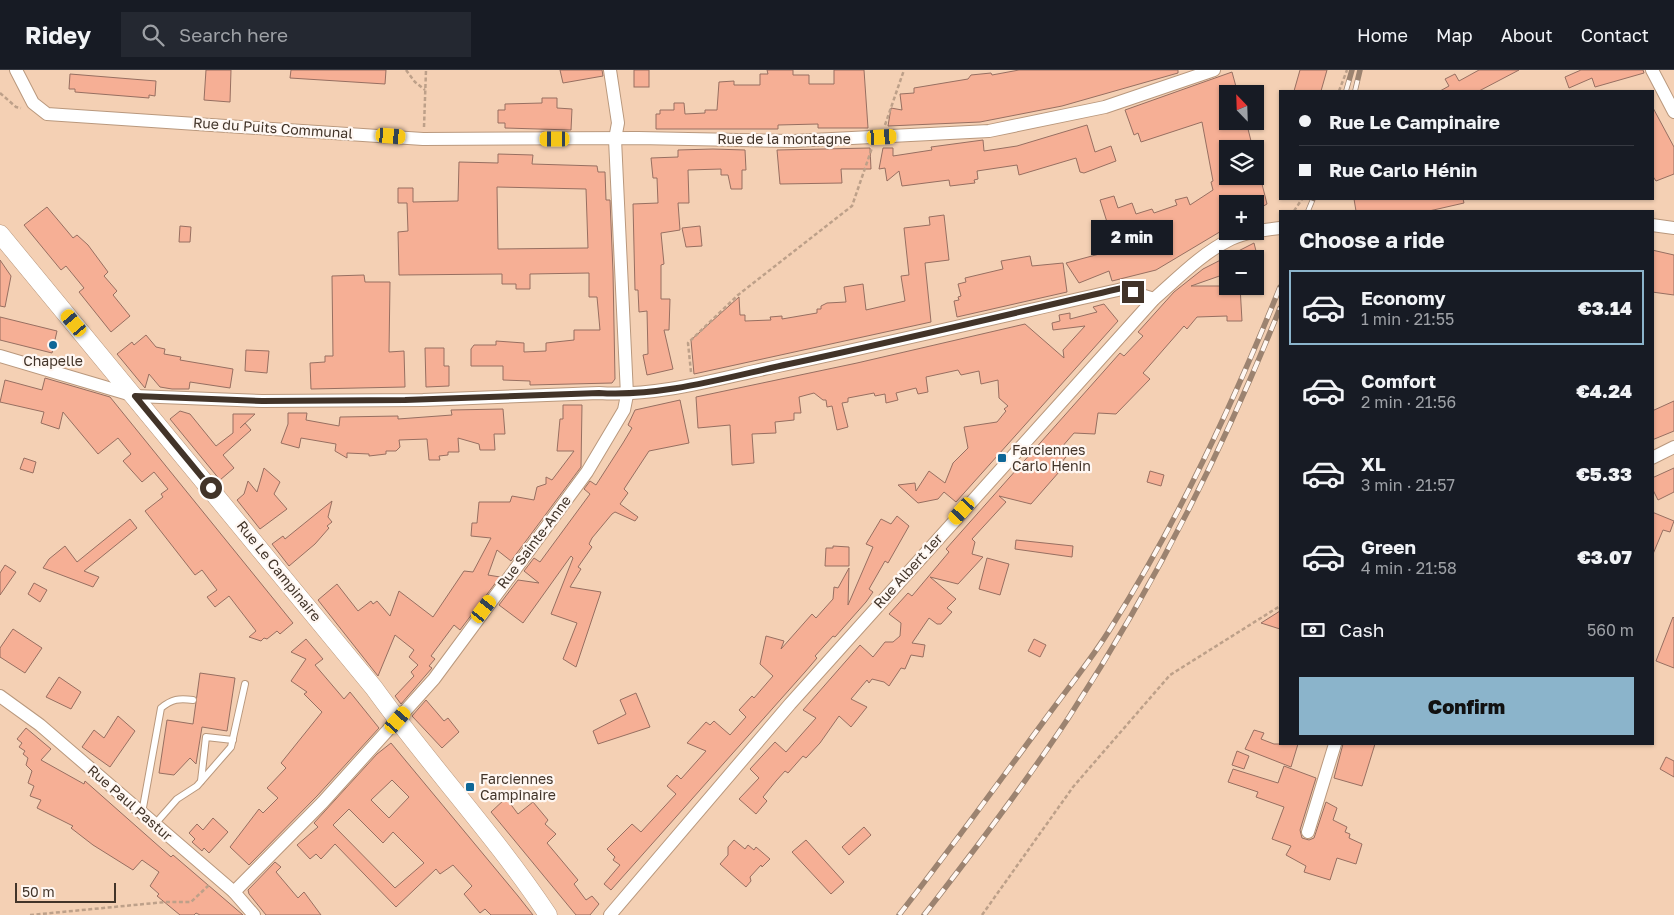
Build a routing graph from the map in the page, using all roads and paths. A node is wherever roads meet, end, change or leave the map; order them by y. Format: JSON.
{"nodes":[{"id":1,"x":16,"y":70,"type":"edge"},
{"id":2,"x":406,"y":70,"type":"edge"},
{"id":3,"x":426,"y":70,"type":"edge"},
{"id":4,"x":610,"y":70,"type":"edge"},
{"id":5,"x":904,"y":70,"type":"edge"},
{"id":6,"x":1214,"y":70,"type":"edge"},
{"id":7,"x":1347,"y":70,"type":"edge"},
{"id":8,"x":1652,"y":70,"type":"edge"},
{"id":9,"x":425,"y":90,"type":"junction"},
{"id":10,"x":1339,"y":90,"type":"edge"},
{"id":11,"x":1674,"y":112,"type":"edge"},
{"id":12,"x":882,"y":137,"type":"junction"},
{"id":13,"x":423,"y":139,"type":"junction"},
{"id":14,"x":615,"y":139,"type":"junction"},
{"id":15,"x":1654,"y":225,"type":"edge"},
{"id":16,"x":1279,"y":228,"type":"edge"},
{"id":17,"x":1674,"y":228,"type":"edge"},
{"id":18,"x":0,"y":234,"type":"edge"},
{"id":19,"x":1154,"y":299,"type":"junction"},
{"id":20,"x":0,"y":356,"type":"edge"},
{"id":21,"x":692,"y":384,"type":"junction"},
{"id":22,"x":627,"y":395,"type":"junction"},
{"id":23,"x":135,"y":396,"type":"junction"},
{"id":24,"x":1674,"y":447,"type":"edge"},
{"id":25,"x":1654,"y":457,"type":"edge"},
{"id":26,"x":1279,"y":607,"type":"edge"},
{"id":27,"x":244,"y":684,"type":"dead end"},
{"id":28,"x":0,"y":696,"type":"edge"},
{"id":29,"x":192,"y":700,"type":"dead end"},
{"id":30,"x":398,"y":720,"type":"junction"},
{"id":31,"x":233,"y":740,"type":"junction"},
{"id":32,"x":1336,"y":745,"type":"edge"},
{"id":33,"x":201,"y":781,"type":"junction"},
{"id":34,"x":142,"y":813,"type":"junction"},
{"id":35,"x":155,"y":824,"type":"junction"},
{"id":36,"x":1308,"y":832,"type":"dead end"},
{"id":37,"x":217,"y":877,"type":"junction"},
{"id":38,"x":234,"y":892,"type":"junction"},
{"id":39,"x":252,"y":914,"type":"edge"},
{"id":40,"x":30,"y":915,"type":"edge"},
{"id":41,"x":548,"y":915,"type":"edge"},
{"id":42,"x":610,"y":915,"type":"edge"},
{"id":43,"x":982,"y":915,"type":"edge"}],
"edges":[{"from":1,"to":13,"type":"street","name":"Rue du Puits Communal"},
{"from":2,"to":9,"type":"path"},
{"from":3,"to":9,"type":"path"},
{"from":4,"to":14,"type":"street","name":"Rue Sainte-Anne"},
{"from":5,"to":12,"type":"path"},
{"from":6,"to":12,"type":"street","name":"Rue de la montagne"},
{"from":7,"to":10,"type":"path"},
{"from":8,"to":11,"type":"street"},
{"from":9,"to":13,"type":"path"},
{"from":12,"to":14,"type":"street","name":"Rue de la montagne"},
{"from":12,"to":21,"type":"path"},
{"from":13,"to":14,"type":"street","name":"Rue du Puits Communal"},
{"from":14,"to":22,"type":"street","name":"Rue Sainte-Anne"},
{"from":15,"to":17,"type":"street"},
{"from":16,"to":19,"type":"street","name":"Rue Albert 1er"},
{"from":18,"to":23,"type":"main road","name":"Rue Le Campinaire"},
{"from":19,"to":21,"type":"street"},
{"from":19,"to":42,"type":"street","name":"Rue Albert 1er"},
{"from":20,"to":23,"type":"street"},
{"from":21,"to":22,"type":"street"},
{"from":22,"to":23,"type":"street"},
{"from":22,"to":30,"type":"street","name":"Rue Sainte-Anne"},
{"from":23,"to":30,"type":"main road","name":"Rue Le Campinaire"},
{"from":24,"to":25,"type":"street"},
{"from":26,"to":43,"type":"path"},
{"from":27,"to":31,"type":"lane"},
{"from":28,"to":34,"type":"street","name":"Rue Paul Pastur"},
{"from":29,"to":34,"type":"lane"},
{"from":30,"to":38,"type":"street","name":"Rue Sainte-Anne"},
{"from":30,"to":41,"type":"main road","name":"Rue Le Campinaire"},
{"from":31,"to":33,"type":"lane"},
{"from":31,"to":33,"type":"lane"},
{"from":32,"to":36,"type":"street"},
{"from":33,"to":35,"type":"lane"},
{"from":34,"to":35,"type":"street","name":"Rue Paul Pastur"},
{"from":35,"to":37,"type":"street","name":"Rue Paul Pastur"},
{"from":37,"to":38,"type":"street","name":"Rue Paul Pastur"},
{"from":37,"to":40,"type":"path"},
{"from":38,"to":39,"type":"street","name":"Rue Paul Pastur"}]}
